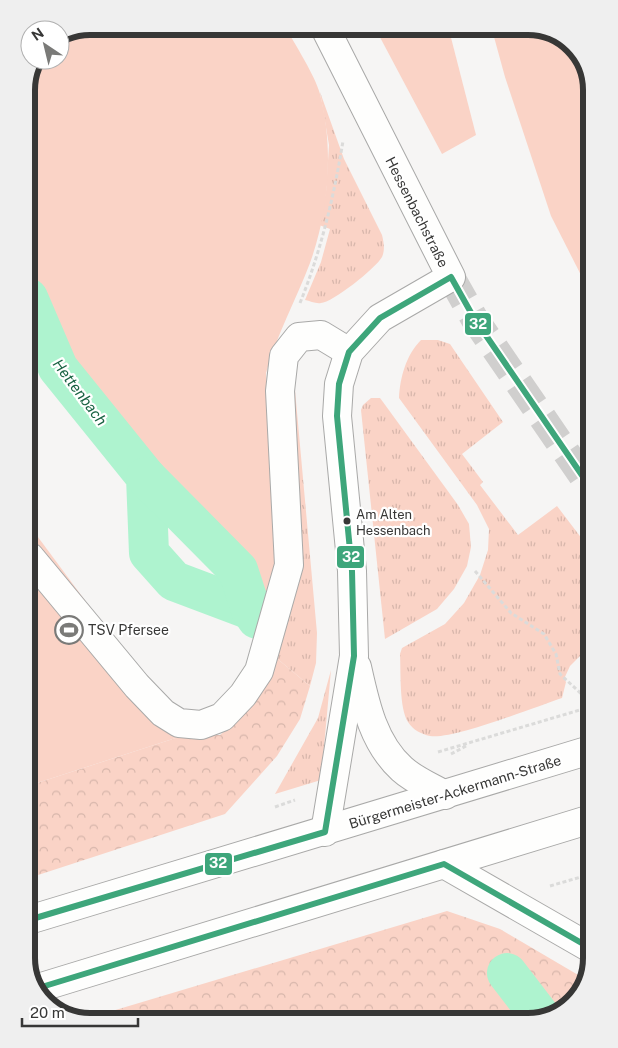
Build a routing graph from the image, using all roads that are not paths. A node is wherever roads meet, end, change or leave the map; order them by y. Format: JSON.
{"nodes":[{"id":1,"x":329,"y":35,"type":"edge"},
{"id":2,"x":349,"y":352,"type":"junction"},
{"id":3,"x":35,"y":563,"type":"edge"},
{"id":4,"x":354,"y":656,"type":"junction"},
{"id":5,"x":583,"y":752,"type":"edge"},
{"id":6,"x":445,"y":795,"type":"junction"},
{"id":7,"x":583,"y":821,"type":"edge"},
{"id":8,"x":325,"y":832,"type":"junction"},
{"id":9,"x":444,"y":864,"type":"junction"},
{"id":10,"x":35,"y":918,"type":"edge"},
{"id":11,"x":583,"y":944,"type":"edge"},
{"id":12,"x":43,"y":987,"type":"edge"}],
"edges":[{"from":1,"to":2,"type":"street","name":"Hessenbachstraße"},
{"from":2,"to":3,"type":"street"},
{"from":2,"to":4,"type":"street","name":"Hessenbachstraße"},
{"from":4,"to":6,"type":"street","name":"Hessenbachstraße"},
{"from":4,"to":8,"type":"street","name":"Hessenbachstraße"},
{"from":5,"to":6,"type":"street","name":"Bürgermeister-Ackermann-Straße"},
{"from":6,"to":8,"type":"street","name":"Bürgermeister-Ackermann-Straße"},
{"from":7,"to":9,"type":"street"},
{"from":8,"to":10,"type":"street","name":"Bürgermeister-Ackermann-Straße"},
{"from":9,"to":11,"type":"street"},
{"from":9,"to":12,"type":"street"}]}
